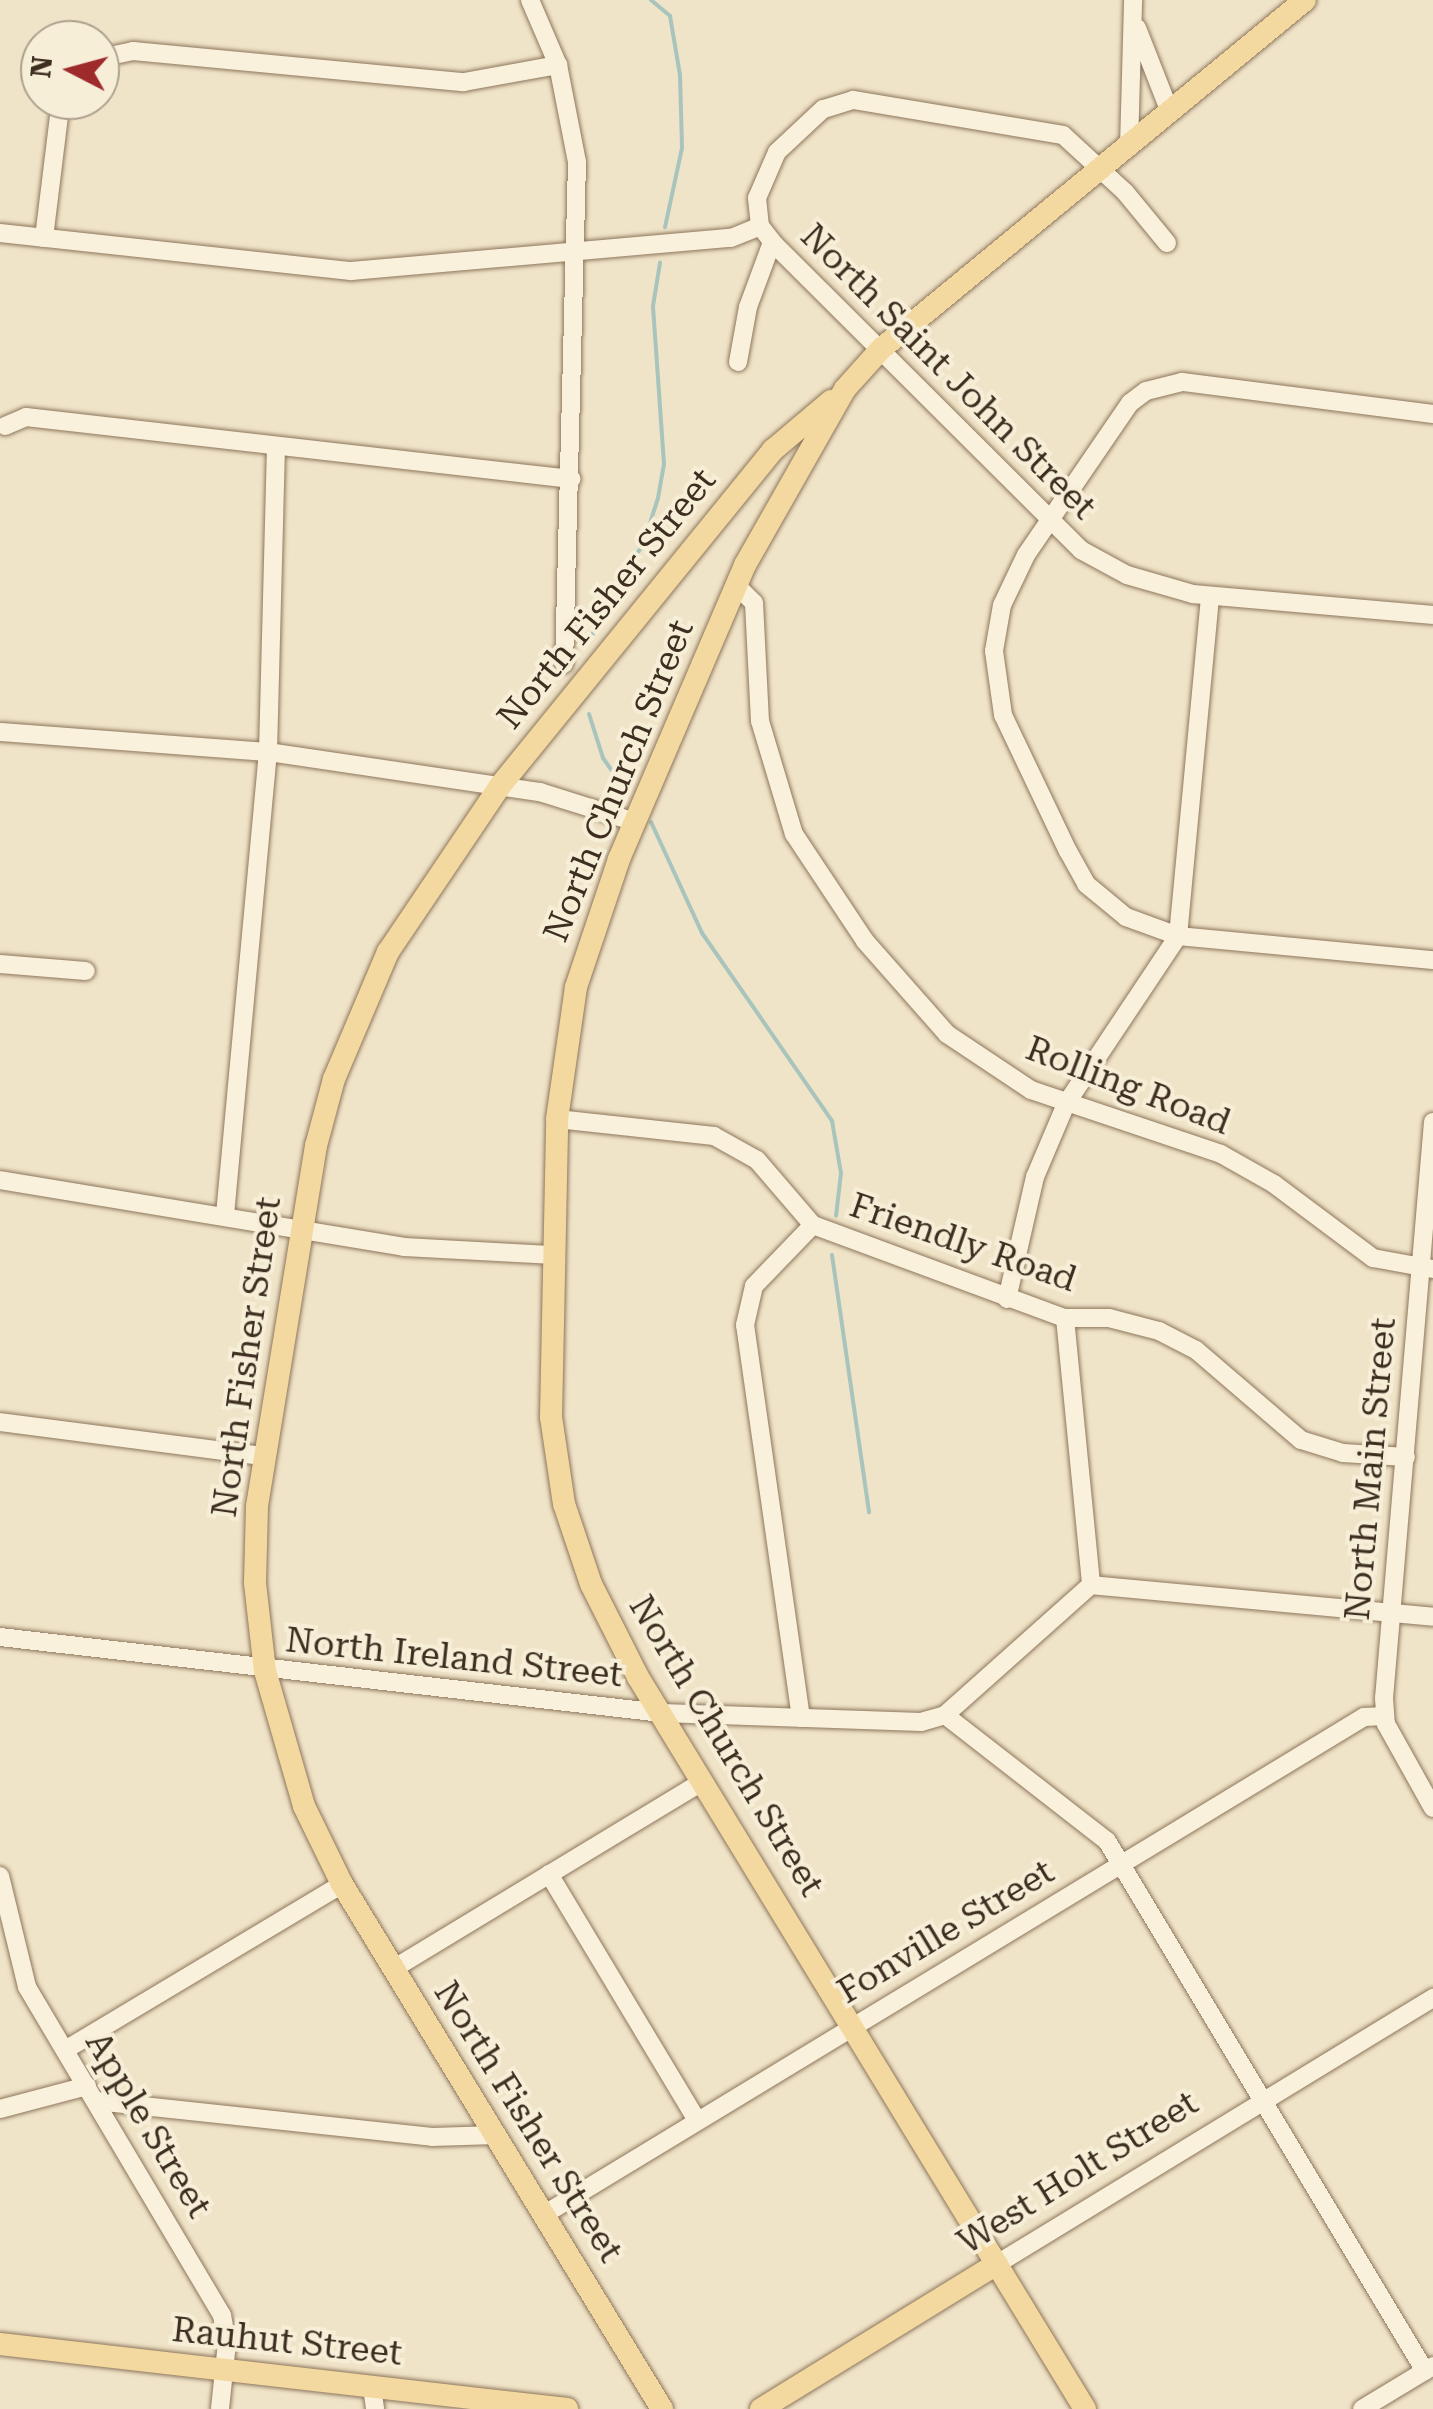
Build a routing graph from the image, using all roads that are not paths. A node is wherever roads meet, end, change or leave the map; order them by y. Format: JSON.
{"nodes":[{"id":1,"x":530,"y":0,"type":"edge"},
{"id":2,"x":1133,"y":0,"type":"edge"},
{"id":3,"x":1305,"y":0,"type":"edge"},
{"id":4,"x":1136,"y":28,"type":"junction"},
{"id":5,"x":120,"y":54,"type":"edge"},
{"id":6,"x":558,"y":66,"type":"junction"},
{"id":7,"x":1170,"y":112,"type":"junction"},
{"id":8,"x":59,"y":120,"type":"edge"},
{"id":9,"x":1128,"y":146,"type":"junction"},
{"id":10,"x":1102,"y":169,"type":"junction"},
{"id":11,"x":760,"y":226,"type":"junction"},
{"id":12,"x":0,"y":233,"type":"edge"},
{"id":13,"x":44,"y":238,"type":"junction"},
{"id":14,"x":772,"y":242,"type":"junction"},
{"id":15,"x":1167,"y":243,"type":"dead end"},
{"id":16,"x":578,"y":251,"type":"junction"},
{"id":17,"x":881,"y":349,"type":"junction"},
{"id":18,"x":738,"y":362,"type":"dead end"},
{"id":19,"x":845,"y":388,"type":"junction"},
{"id":20,"x":1433,"y":414,"type":"edge"},
{"id":21,"x":6,"y":426,"type":"dead end"},
{"id":22,"x":276,"y":448,"type":"junction"},
{"id":23,"x":571,"y":479,"type":"junction"},
{"id":24,"x":1048,"y":522,"type":"junction"},
{"id":25,"x":736,"y":585,"type":"junction"},
{"id":26,"x":1210,"y":596,"type":"junction"},
{"id":27,"x":1433,"y":615,"type":"edge"},
{"id":28,"x":564,"y":664,"type":"dead end"},
{"id":29,"x":0,"y":732,"type":"edge"},
{"id":30,"x":268,"y":752,"type":"junction"},
{"id":31,"x":500,"y":786,"type":"junction"},
{"id":32,"x":634,"y":822,"type":"junction"},
{"id":33,"x":1178,"y":936,"type":"junction"},
{"id":34,"x":1433,"y":960,"type":"edge"},
{"id":35,"x":0,"y":964,"type":"edge"},
{"id":36,"x":86,"y":971,"type":"dead end"},
{"id":37,"x":1066,"y":1104,"type":"junction"},
{"id":38,"x":557,"y":1118,"type":"junction"},
{"id":39,"x":1433,"y":1122,"type":"edge"},
{"id":40,"x":0,"y":1180,"type":"edge"},
{"id":41,"x":224,"y":1215,"type":"junction"},
{"id":42,"x":813,"y":1225,"type":"junction"},
{"id":43,"x":300,"y":1227,"type":"junction"},
{"id":44,"x":550,"y":1255,"type":"junction"},
{"id":45,"x":1427,"y":1268,"type":"edge"},
{"id":46,"x":1006,"y":1299,"type":"junction"},
{"id":47,"x":1065,"y":1318,"type":"junction"},
{"id":48,"x":0,"y":1422,"type":"edge"},
{"id":49,"x":261,"y":1456,"type":"junction"},
{"id":50,"x":1406,"y":1457,"type":"junction"},
{"id":51,"x":1092,"y":1585,"type":"junction"},
{"id":52,"x":1391,"y":1613,"type":"junction"},
{"id":53,"x":1433,"y":1616,"type":"edge"},
{"id":54,"x":0,"y":1637,"type":"edge"},
{"id":55,"x":265,"y":1671,"type":"junction"},
{"id":56,"x":662,"y":1713,"type":"junction"},
{"id":57,"x":945,"y":1715,"type":"junction"},
{"id":58,"x":1385,"y":1716,"type":"junction"},
{"id":59,"x":801,"y":1718,"type":"junction"},
{"id":60,"x":702,"y":1782,"type":"junction"},
{"id":61,"x":1433,"y":1808,"type":"edge"},
{"id":62,"x":1118,"y":1865,"type":"junction"},
{"id":63,"x":549,"y":1874,"type":"junction"},
{"id":64,"x":0,"y":1876,"type":"edge"},
{"id":65,"x":342,"y":1884,"type":"junction"},
{"id":66,"x":9,"y":1967,"type":"edge"},
{"id":67,"x":393,"y":1969,"type":"junction"},
{"id":68,"x":1433,"y":1998,"type":"edge"},
{"id":69,"x":854,"y":2026,"type":"junction"},
{"id":70,"x":65,"y":2050,"type":"junction"},
{"id":71,"x":92,"y":2094,"type":"junction"},
{"id":72,"x":1262,"y":2099,"type":"junction"},
{"id":73,"x":0,"y":2109,"type":"edge"},
{"id":74,"x":697,"y":2120,"type":"junction"},
{"id":75,"x":496,"y":2135,"type":"junction"},
{"id":76,"x":545,"y":2214,"type":"junction"},
{"id":77,"x":997,"y":2264,"type":"junction"},
{"id":78,"x":0,"y":2344,"type":"edge"},
{"id":79,"x":1429,"y":2369,"type":"edge"},
{"id":80,"x":224,"y":2371,"type":"junction"},
{"id":81,"x":374,"y":2398,"type":"edge"},
{"id":82,"x":220,"y":2409,"type":"edge"},
{"id":83,"x":567,"y":2409,"type":"edge"},
{"id":84,"x":662,"y":2409,"type":"edge"},
{"id":85,"x":761,"y":2409,"type":"edge"},
{"id":86,"x":1085,"y":2409,"type":"edge"},
{"id":87,"x":1362,"y":2409,"type":"edge"}],
"edges":[{"from":1,"to":6,"type":"street"},
{"from":2,"to":4,"type":"street"},
{"from":3,"to":7,"type":"main road","name":"North Church Street"},
{"from":4,"to":7,"type":"street"},
{"from":4,"to":9,"type":"street"},
{"from":5,"to":6,"type":"street"},
{"from":6,"to":16,"type":"street"},
{"from":7,"to":9,"type":"main road","name":"North Church Street"},
{"from":8,"to":13,"type":"street"},
{"from":9,"to":10,"type":"main road","name":"North Church Street"},
{"from":10,"to":11,"type":"street"},
{"from":10,"to":15,"type":"street"},
{"from":10,"to":17,"type":"main road","name":"North Church Street"},
{"from":11,"to":14,"type":"street","name":"North Saint John Street"},
{"from":11,"to":16,"type":"street","name":"North Saint John Street"},
{"from":12,"to":13,"type":"street","name":"North Saint John Street"},
{"from":13,"to":16,"type":"street","name":"North Saint John Street"},
{"from":14,"to":17,"type":"street","name":"North Saint John Street"},
{"from":14,"to":18,"type":"street"},
{"from":16,"to":23,"type":"street"},
{"from":17,"to":19,"type":"main road","name":"North Church Street"},
{"from":17,"to":24,"type":"street","name":"North Saint John Street"},
{"from":19,"to":25,"type":"main road","name":"North Church Street"},
{"from":19,"to":31,"type":"main road","name":"North Fisher Street"},
{"from":20,"to":24,"type":"street"},
{"from":21,"to":22,"type":"street"},
{"from":22,"to":23,"type":"street"},
{"from":22,"to":30,"type":"street"},
{"from":23,"to":28,"type":"street"},
{"from":24,"to":26,"type":"street","name":"North Saint John Street"},
{"from":24,"to":33,"type":"street"},
{"from":25,"to":32,"type":"main road","name":"North Church Street"},
{"from":25,"to":37,"type":"street","name":"Rolling Road"},
{"from":26,"to":27,"type":"street","name":"North Saint John Street"},
{"from":26,"to":33,"type":"street"},
{"from":29,"to":30,"type":"street"},
{"from":30,"to":31,"type":"street"},
{"from":30,"to":41,"type":"street"},
{"from":31,"to":32,"type":"street"},
{"from":31,"to":43,"type":"main road","name":"North Fisher Street"},
{"from":32,"to":38,"type":"main road","name":"North Church Street"},
{"from":33,"to":34,"type":"street"},
{"from":33,"to":37,"type":"street"},
{"from":35,"to":36,"type":"street"},
{"from":37,"to":45,"type":"street","name":"Rolling Road"},
{"from":37,"to":46,"type":"street"},
{"from":38,"to":42,"type":"street","name":"Friendly Road"},
{"from":38,"to":44,"type":"main road","name":"North Church Street"},
{"from":39,"to":45,"type":"street","name":"North Main Street"},
{"from":40,"to":41,"type":"street"},
{"from":41,"to":43,"type":"street"},
{"from":42,"to":46,"type":"street","name":"Friendly Road"},
{"from":42,"to":59,"type":"street"},
{"from":43,"to":44,"type":"street"},
{"from":43,"to":49,"type":"main road","name":"North Fisher Street"},
{"from":44,"to":56,"type":"main road","name":"North Church Street"},
{"from":45,"to":50,"type":"street","name":"North Main Street"},
{"from":46,"to":47,"type":"street","name":"Friendly Road"},
{"from":47,"to":50,"type":"street","name":"Friendly Road"},
{"from":47,"to":51,"type":"street"},
{"from":48,"to":49,"type":"street"},
{"from":49,"to":55,"type":"main road","name":"North Fisher Street"},
{"from":50,"to":52,"type":"street","name":"North Main Street"},
{"from":51,"to":52,"type":"street"},
{"from":51,"to":57,"type":"street"},
{"from":52,"to":53,"type":"street"},
{"from":52,"to":58,"type":"street","name":"North Main Street"},
{"from":54,"to":55,"type":"street","name":"North Ireland Street"},
{"from":55,"to":56,"type":"street","name":"North Ireland Street"},
{"from":55,"to":65,"type":"main road","name":"North Fisher Street"},
{"from":56,"to":59,"type":"street","name":"North Ireland Street"},
{"from":56,"to":60,"type":"main road","name":"North Church Street"},
{"from":57,"to":59,"type":"street","name":"North Ireland Street"},
{"from":57,"to":62,"type":"street"},
{"from":58,"to":61,"type":"street"},
{"from":58,"to":62,"type":"street","name":"Fonville Street"},
{"from":60,"to":63,"type":"street"},
{"from":60,"to":69,"type":"main road","name":"North Church Street"},
{"from":62,"to":69,"type":"street","name":"Fonville Street"},
{"from":62,"to":72,"type":"street"},
{"from":63,"to":67,"type":"street"},
{"from":63,"to":74,"type":"street"},
{"from":64,"to":66,"type":"street","name":"Apple Street"},
{"from":65,"to":67,"type":"main road","name":"North Fisher Street"},
{"from":65,"to":70,"type":"street"},
{"from":66,"to":70,"type":"street","name":"Apple Street"},
{"from":67,"to":75,"type":"main road","name":"North Fisher Street"},
{"from":68,"to":72,"type":"street","name":"West Holt Street"},
{"from":69,"to":74,"type":"street","name":"Fonville Street"},
{"from":69,"to":77,"type":"main road","name":"North Church Street"},
{"from":70,"to":71,"type":"street","name":"Apple Street"},
{"from":71,"to":73,"type":"street"},
{"from":71,"to":75,"type":"street"},
{"from":71,"to":80,"type":"street","name":"Apple Street"},
{"from":72,"to":77,"type":"street","name":"West Holt Street"},
{"from":72,"to":79,"type":"street"},
{"from":74,"to":76,"type":"street","name":"Fonville Street"},
{"from":75,"to":76,"type":"main road","name":"North Fisher Street"},
{"from":76,"to":84,"type":"main road","name":"North Fisher Street"},
{"from":77,"to":85,"type":"main road","name":"West Holt Street"},
{"from":77,"to":86,"type":"main road","name":"North Church Street"},
{"from":78,"to":80,"type":"main road","name":"Rauhut Street"},
{"from":79,"to":87,"type":"street"},
{"from":80,"to":81,"type":"main road","name":"Rauhut Street"},
{"from":80,"to":82,"type":"street","name":"Apple Street"},
{"from":81,"to":83,"type":"main road","name":"Rauhut Street"}]}
